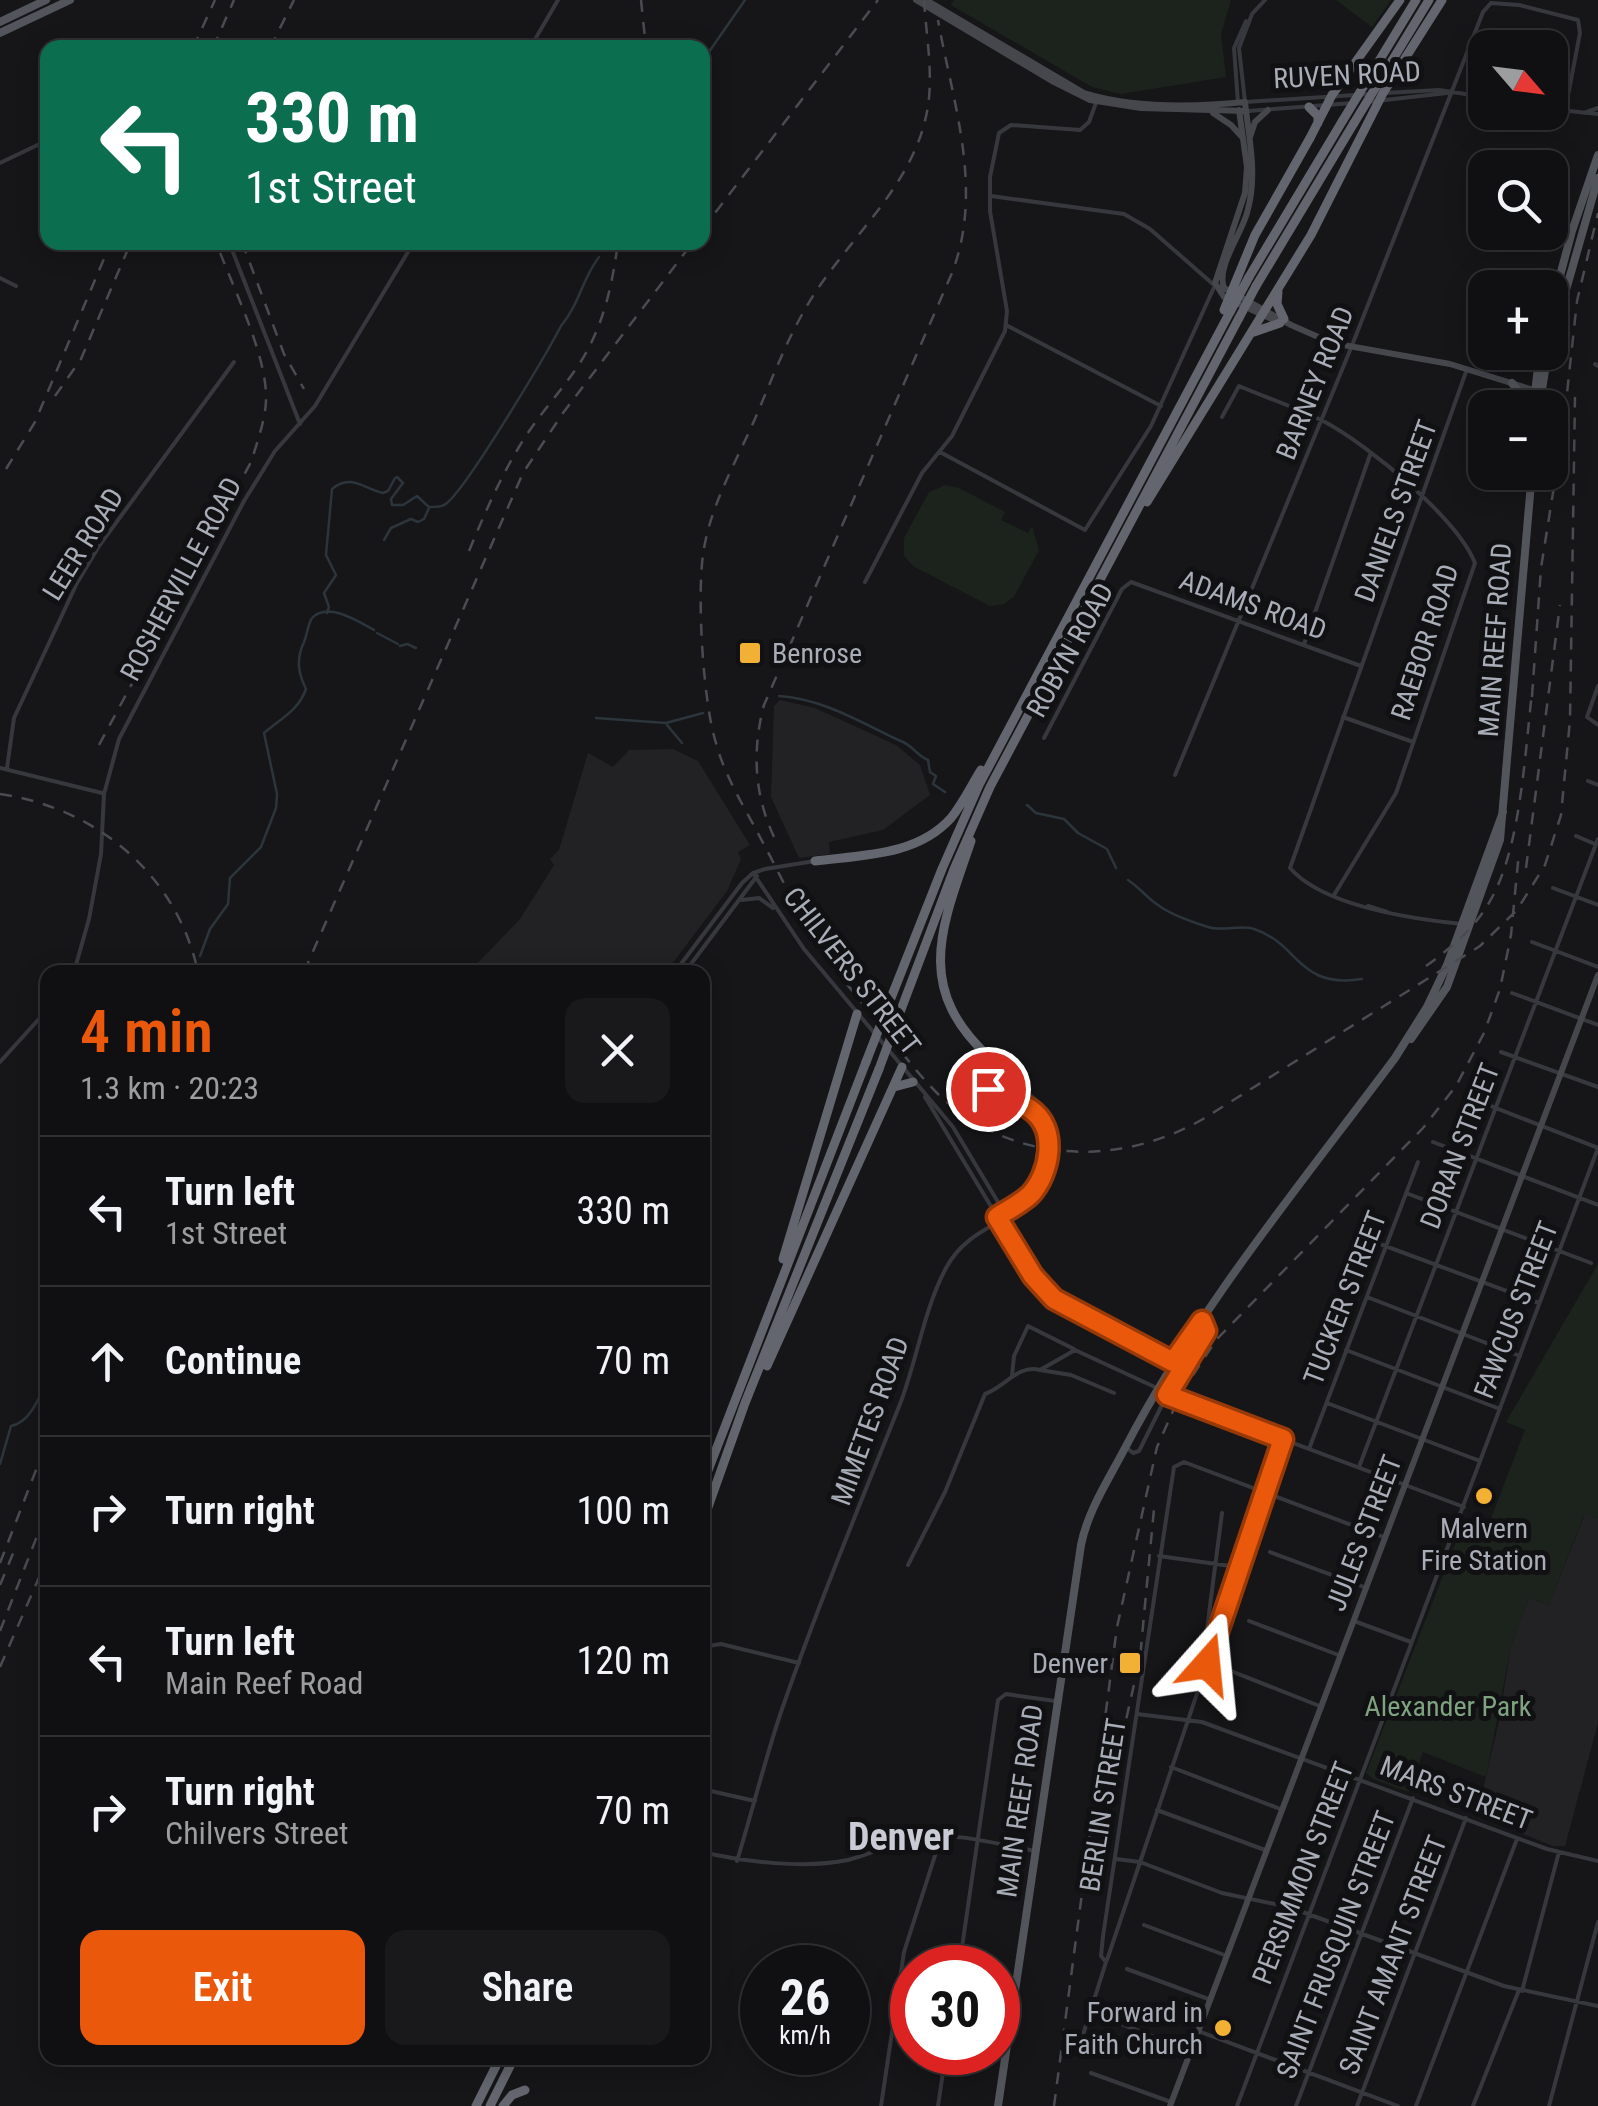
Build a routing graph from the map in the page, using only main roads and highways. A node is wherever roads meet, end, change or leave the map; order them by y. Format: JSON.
{"nodes":[{"id":1,"x":46,"y":0,"type":"edge"},
{"id":2,"x":70,"y":0,"type":"edge"},
{"id":3,"x":916,"y":0,"type":"edge"},
{"id":4,"x":926,"y":0,"type":"edge"},
{"id":5,"x":1400,"y":0,"type":"edge"},
{"id":6,"x":1416,"y":0,"type":"edge"},
{"id":7,"x":1429,"y":0,"type":"edge"},
{"id":8,"x":1442,"y":0,"type":"edge"},
{"id":9,"x":0,"y":22,"type":"edge"},
{"id":10,"x":0,"y":33,"type":"edge"},
{"id":11,"x":1374,"y":80,"type":"junction"},
{"id":12,"x":1098,"y":99,"type":"junction"},
{"id":13,"x":1242,"y":107,"type":"junction"},
{"id":14,"x":1309,"y":107,"type":"road end"},
{"id":15,"x":1268,"y":110,"type":"road end"},
{"id":16,"x":1211,"y":112,"type":"junction"},
{"id":17,"x":1317,"y":126,"type":"junction"},
{"id":18,"x":1246,"y":138,"type":"junction"},
{"id":19,"x":1598,"y":155,"type":"edge"},
{"id":20,"x":1598,"y":178,"type":"edge"},
{"id":21,"x":1562,"y":270,"type":"edge"},
{"id":22,"x":1568,"y":283,"type":"edge"},
{"id":23,"x":1279,"y":290,"type":"junction"},
{"id":24,"x":1265,"y":312,"type":"junction"},
{"id":25,"x":1231,"y":313,"type":"junction"},
{"id":26,"x":1285,"y":322,"type":"junction"},
{"id":27,"x":1252,"y":334,"type":"junction"},
{"id":28,"x":1537,"y":370,"type":"edge"},
{"id":29,"x":1535,"y":378,"type":"junction"},
{"id":30,"x":1516,"y":384,"type":"junction"},
{"id":31,"x":1521,"y":390,"type":"edge"},
{"id":32,"x":1534,"y":390,"type":"edge"},
{"id":33,"x":1537,"y":390,"type":"edge"},
{"id":34,"x":1530,"y":490,"type":"edge"},
{"id":35,"x":1108,"y":566,"type":"junction"},
{"id":36,"x":1021,"y":714,"type":"junction"},
{"id":37,"x":815,"y":861,"type":"road end"},
{"id":38,"x":1598,"y":975,"type":"edge"},
{"id":39,"x":857,"y":1014,"type":"road end"},
{"id":40,"x":988,"y":1056,"type":"road end"},
{"id":41,"x":902,"y":1068,"type":"road end"},
{"id":42,"x":912,"y":1082,"type":"road end"},
{"id":43,"x":894,"y":1087,"type":"junction"},
{"id":44,"x":769,"y":1310,"type":"junction"},
{"id":45,"x":732,"y":1440,"type":"junction"},
{"id":46,"x":710,"y":1465,"type":"edge"},
{"id":47,"x":710,"y":1502,"type":"edge"},
{"id":48,"x":496,"y":2065,"type":"edge"},
{"id":49,"x":510,"y":2065,"type":"edge"},
{"id":50,"x":526,"y":2090,"type":"dead end"},
{"id":51,"x":1170,"y":2104,"type":"edge"},
{"id":52,"x":476,"y":2106,"type":"edge"},
{"id":53,"x":490,"y":2106,"type":"edge"},
{"id":54,"x":503,"y":2106,"type":"edge"},
{"id":55,"x":998,"y":2106,"type":"edge"}],
"edges":[{"from":1,"to":9,"type":"main road"},
{"from":2,"to":10,"type":"main road"},
{"from":3,"to":12,"type":"main road"},
{"from":4,"to":12,"type":"main road"},
{"from":5,"to":17,"type":"highway"},
{"from":6,"to":11,"type":"highway"},
{"from":7,"to":11,"type":"highway"},
{"from":8,"to":23,"type":"highway"},
{"from":11,"to":25,"type":"highway","bridge":true},
{"from":12,"to":13,"type":"main road"},
{"from":12,"to":16,"type":"main road"},
{"from":13,"to":16,"type":"main road"},
{"from":13,"to":18,"type":"main road"},
{"from":14,"to":17,"type":"highway"},
{"from":15,"to":18,"type":"main road"},
{"from":16,"to":18,"type":"main road"},
{"from":17,"to":25,"type":"highway","bridge":true},
{"from":18,"to":24,"type":"main road"},
{"from":19,"to":21,"type":"main road"},
{"from":20,"to":22,"type":"main road"},
{"from":23,"to":24,"type":"highway"},
{"from":23,"to":26,"type":"highway"},
{"from":24,"to":26,"type":"main road"},
{"from":24,"to":27,"type":"highway"},
{"from":25,"to":35,"type":"highway"},
{"from":25,"to":36,"type":"highway"},
{"from":26,"to":27,"type":"highway"},
{"from":26,"to":30,"type":"main road"},
{"from":27,"to":35,"type":"highway"},
{"from":28,"to":29,"type":"main road"},
{"from":29,"to":30,"type":"main road"},
{"from":29,"to":33,"type":"main road"},
{"from":30,"to":31,"type":"main road"},
{"from":30,"to":32,"type":"main road"},
{"from":34,"to":55,"type":"main road","name":"MAIN REEF ROAD"},
{"from":35,"to":36,"type":"highway"},
{"from":36,"to":37,"type":"highway"},
{"from":36,"to":40,"type":"highway"},
{"from":36,"to":44,"type":"highway","bridge":true},
{"from":36,"to":45,"type":"highway","bridge":true},
{"from":38,"to":51,"type":"main road","name":"JULES STREET"},
{"from":39,"to":44,"type":"highway"},
{"from":41,"to":43,"type":"highway"},
{"from":42,"to":43,"type":"highway"},
{"from":43,"to":45,"type":"highway"},
{"from":44,"to":46,"type":"highway"},
{"from":45,"to":47,"type":"highway"},
{"from":48,"to":52,"type":"highway"},
{"from":49,"to":53,"type":"highway"},
{"from":50,"to":54,"type":"highway"}]}
